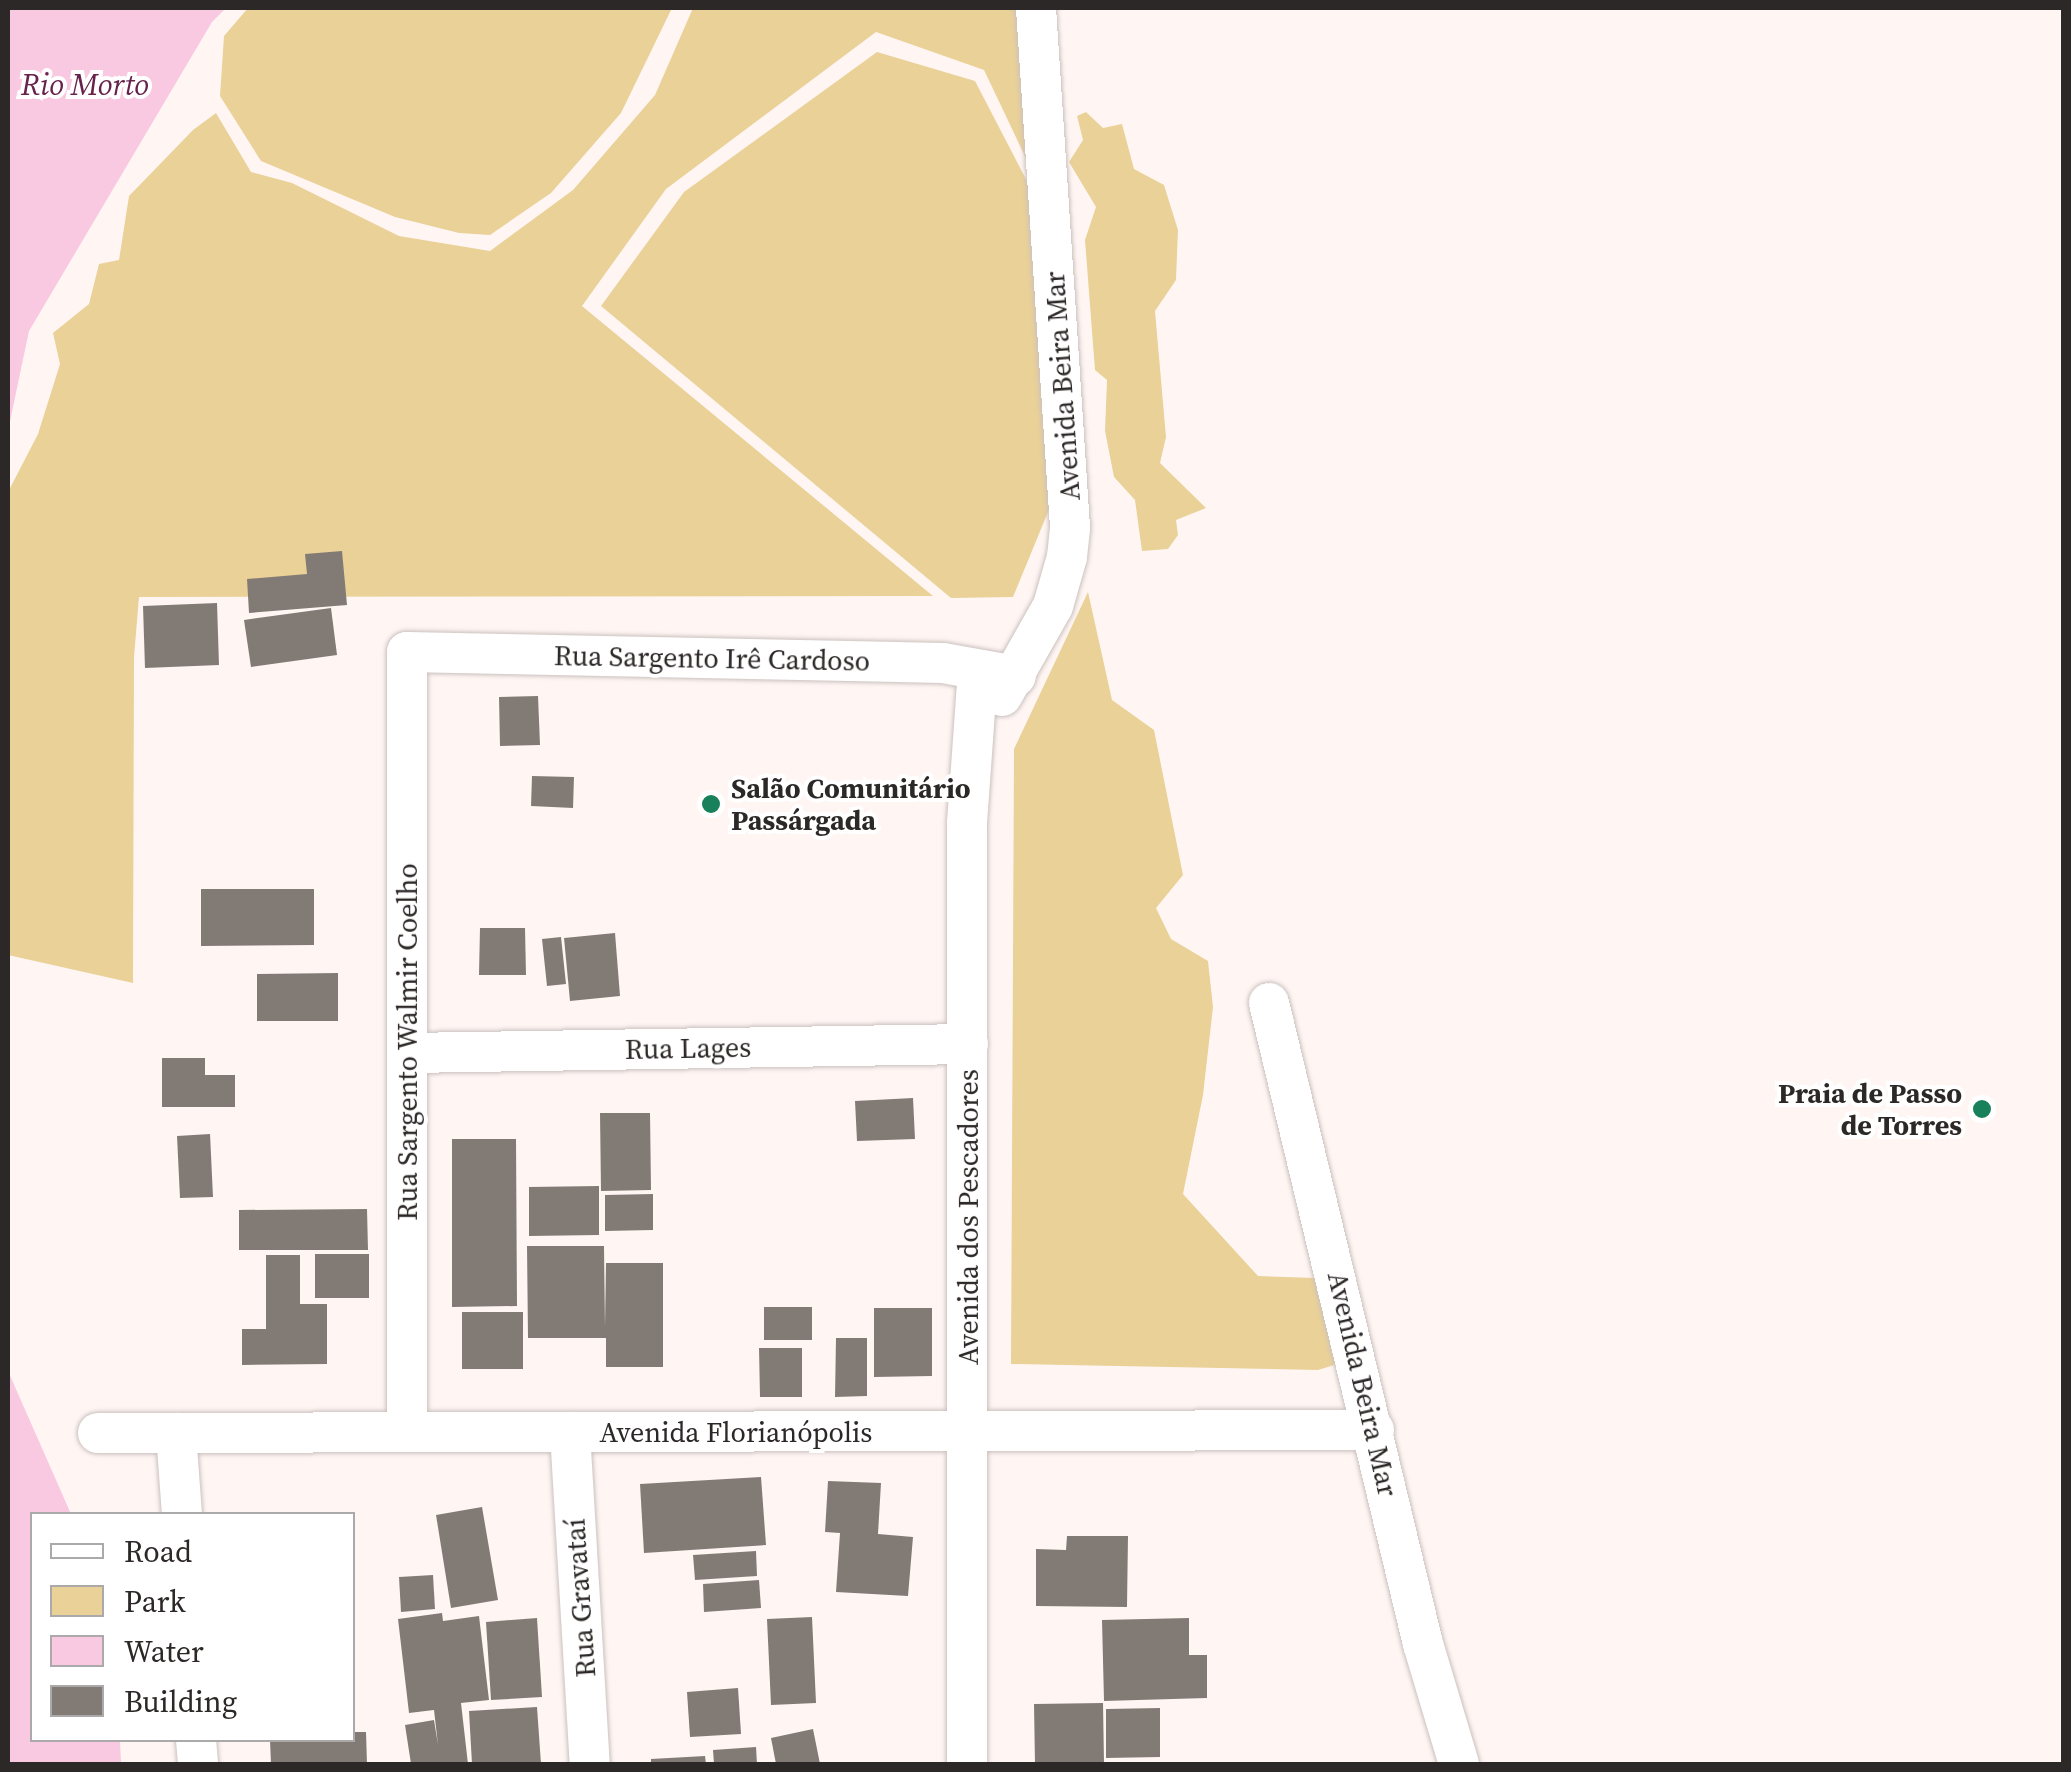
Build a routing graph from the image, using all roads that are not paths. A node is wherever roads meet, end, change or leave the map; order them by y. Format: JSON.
{"nodes":[{"id":1,"x":1036,"y":8,"type":"edge"},
{"id":2,"x":407,"y":652,"type":"joint"},
{"id":3,"x":997,"y":673,"type":"junction"},
{"id":4,"x":1269,"y":1003,"type":"dead end"},
{"id":5,"x":968,"y":1044,"type":"junction"},
{"id":6,"x":408,"y":1053,"type":"junction"},
{"id":7,"x":1374,"y":1430,"type":"junction"},
{"id":8,"x":408,"y":1432,"type":"junction"},
{"id":9,"x":570,"y":1432,"type":"junction"},
{"id":10,"x":968,"y":1432,"type":"junction"},
{"id":11,"x":98,"y":1433,"type":"dead end"},
{"id":12,"x":176,"y":1433,"type":"junction"},
{"id":13,"x":182,"y":1512,"type":"edge"},
{"id":14,"x":590,"y":1764,"type":"edge"},
{"id":15,"x":967,"y":1764,"type":"edge"},
{"id":16,"x":1459,"y":1764,"type":"edge"}],
"edges":[{"from":1,"to":3,"type":"street","name":"Avenida Beira Mar"},
{"from":2,"to":3,"type":"street","name":"Rua Sargento Irê Cardoso"},
{"from":2,"to":6,"type":"street","name":"Rua Sargento Walmir Coelho"},
{"from":3,"to":5,"type":"street","name":"Avenida dos Pescadores"},
{"from":4,"to":7,"type":"street","name":"Avenida Beira Mar"},
{"from":5,"to":6,"type":"street","name":"Rua Lages"},
{"from":5,"to":10,"type":"street","name":"Avenida dos Pescadores"},
{"from":6,"to":8,"type":"street","name":"Rua Sargento Walmir Coelho"},
{"from":7,"to":10,"type":"street","name":"Avenida Florianópolis"},
{"from":7,"to":16,"type":"street","name":"Avenida Beira Mar"},
{"from":8,"to":9,"type":"street","name":"Avenida Florianópolis"},
{"from":8,"to":12,"type":"street","name":"Avenida Florianópolis"},
{"from":9,"to":10,"type":"street","name":"Avenida Florianópolis"},
{"from":9,"to":14,"type":"street","name":"Rua Gravataí"},
{"from":10,"to":15,"type":"street","name":"Avenida dos Pescadores"},
{"from":11,"to":12,"type":"street","name":"Avenida Florianópolis"},
{"from":12,"to":13,"type":"street"}]}
